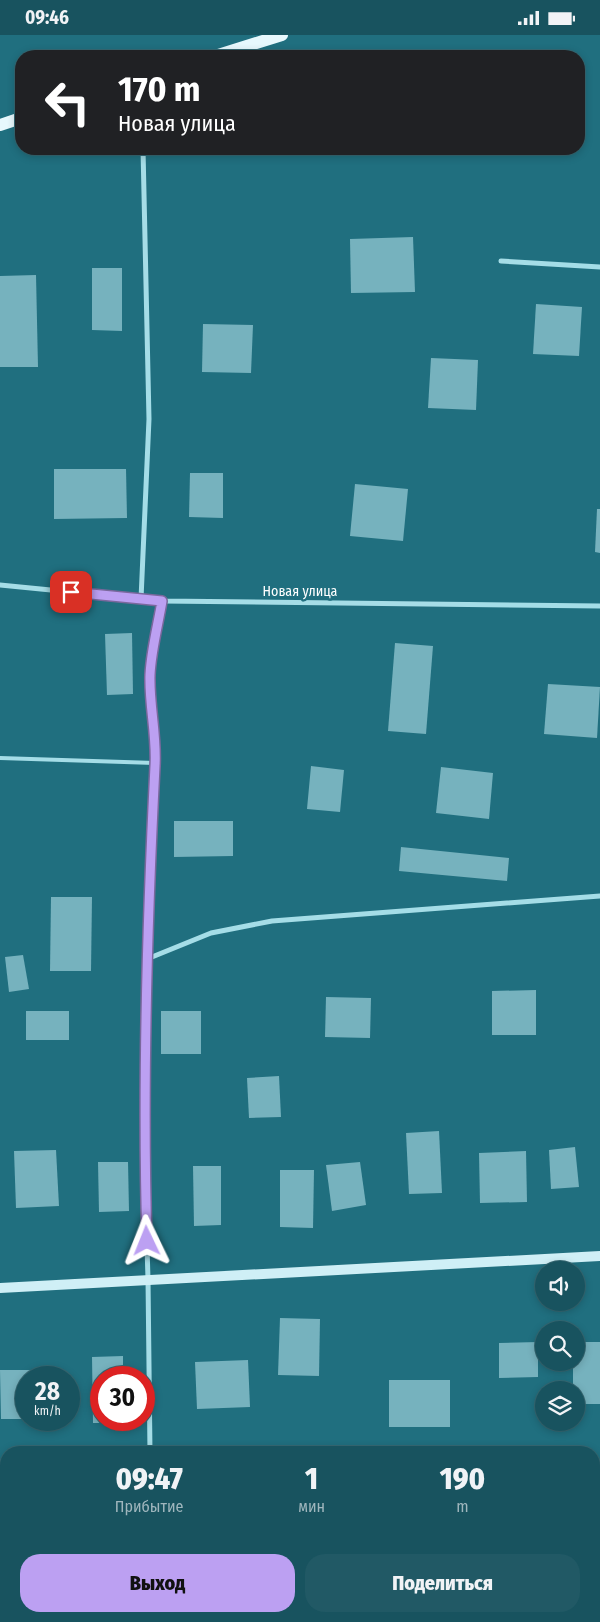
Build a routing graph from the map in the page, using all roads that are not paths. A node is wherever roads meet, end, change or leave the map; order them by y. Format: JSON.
{"nodes":[{"id":1,"x":282,"y":35,"type":"edge"},
{"id":2,"x":234,"y":50,"type":"edge"},
{"id":3,"x":15,"y":120,"type":"edge"},
{"id":4,"x":0,"y":125,"type":"edge"},
{"id":5,"x":143,"y":155,"type":"edge"},
{"id":6,"x":501,"y":261,"type":"dead end"},
{"id":7,"x":600,"y":267,"type":"edge"},
{"id":8,"x":0,"y":585,"type":"edge"},
{"id":9,"x":141,"y":599,"type":"junction"},
{"id":10,"x":162,"y":601,"type":"junction"},
{"id":11,"x":600,"y":606,"type":"edge"},
{"id":12,"x":0,"y":758,"type":"edge"},
{"id":13,"x":155,"y":763,"type":"junction"},
{"id":14,"x":600,"y":896,"type":"edge"},
{"id":15,"x":147,"y":959,"type":"junction"},
{"id":16,"x":600,"y":1256,"type":"edge"},
{"id":17,"x":148,"y":1279,"type":"junction"},
{"id":18,"x":0,"y":1288,"type":"edge"},
{"id":19,"x":150,"y":1446,"type":"edge"}],
"edges":[{"from":1,"to":2,"type":"main road"},
{"from":3,"to":4,"type":"main road"},
{"from":5,"to":9,"type":"street"},
{"from":6,"to":7,"type":"street"},
{"from":8,"to":9,"type":"street","name":"Новая улица"},
{"from":9,"to":10,"type":"street","name":"Новая улица"},
{"from":10,"to":11,"type":"street","name":"Новая улица"},
{"from":10,"to":13,"type":"street"},
{"from":12,"to":13,"type":"lane"},
{"from":13,"to":15,"type":"street"},
{"from":14,"to":15,"type":"street"},
{"from":15,"to":17,"type":"street"},
{"from":16,"to":17,"type":"street"},
{"from":17,"to":18,"type":"street"},
{"from":17,"to":19,"type":"street"}]}
